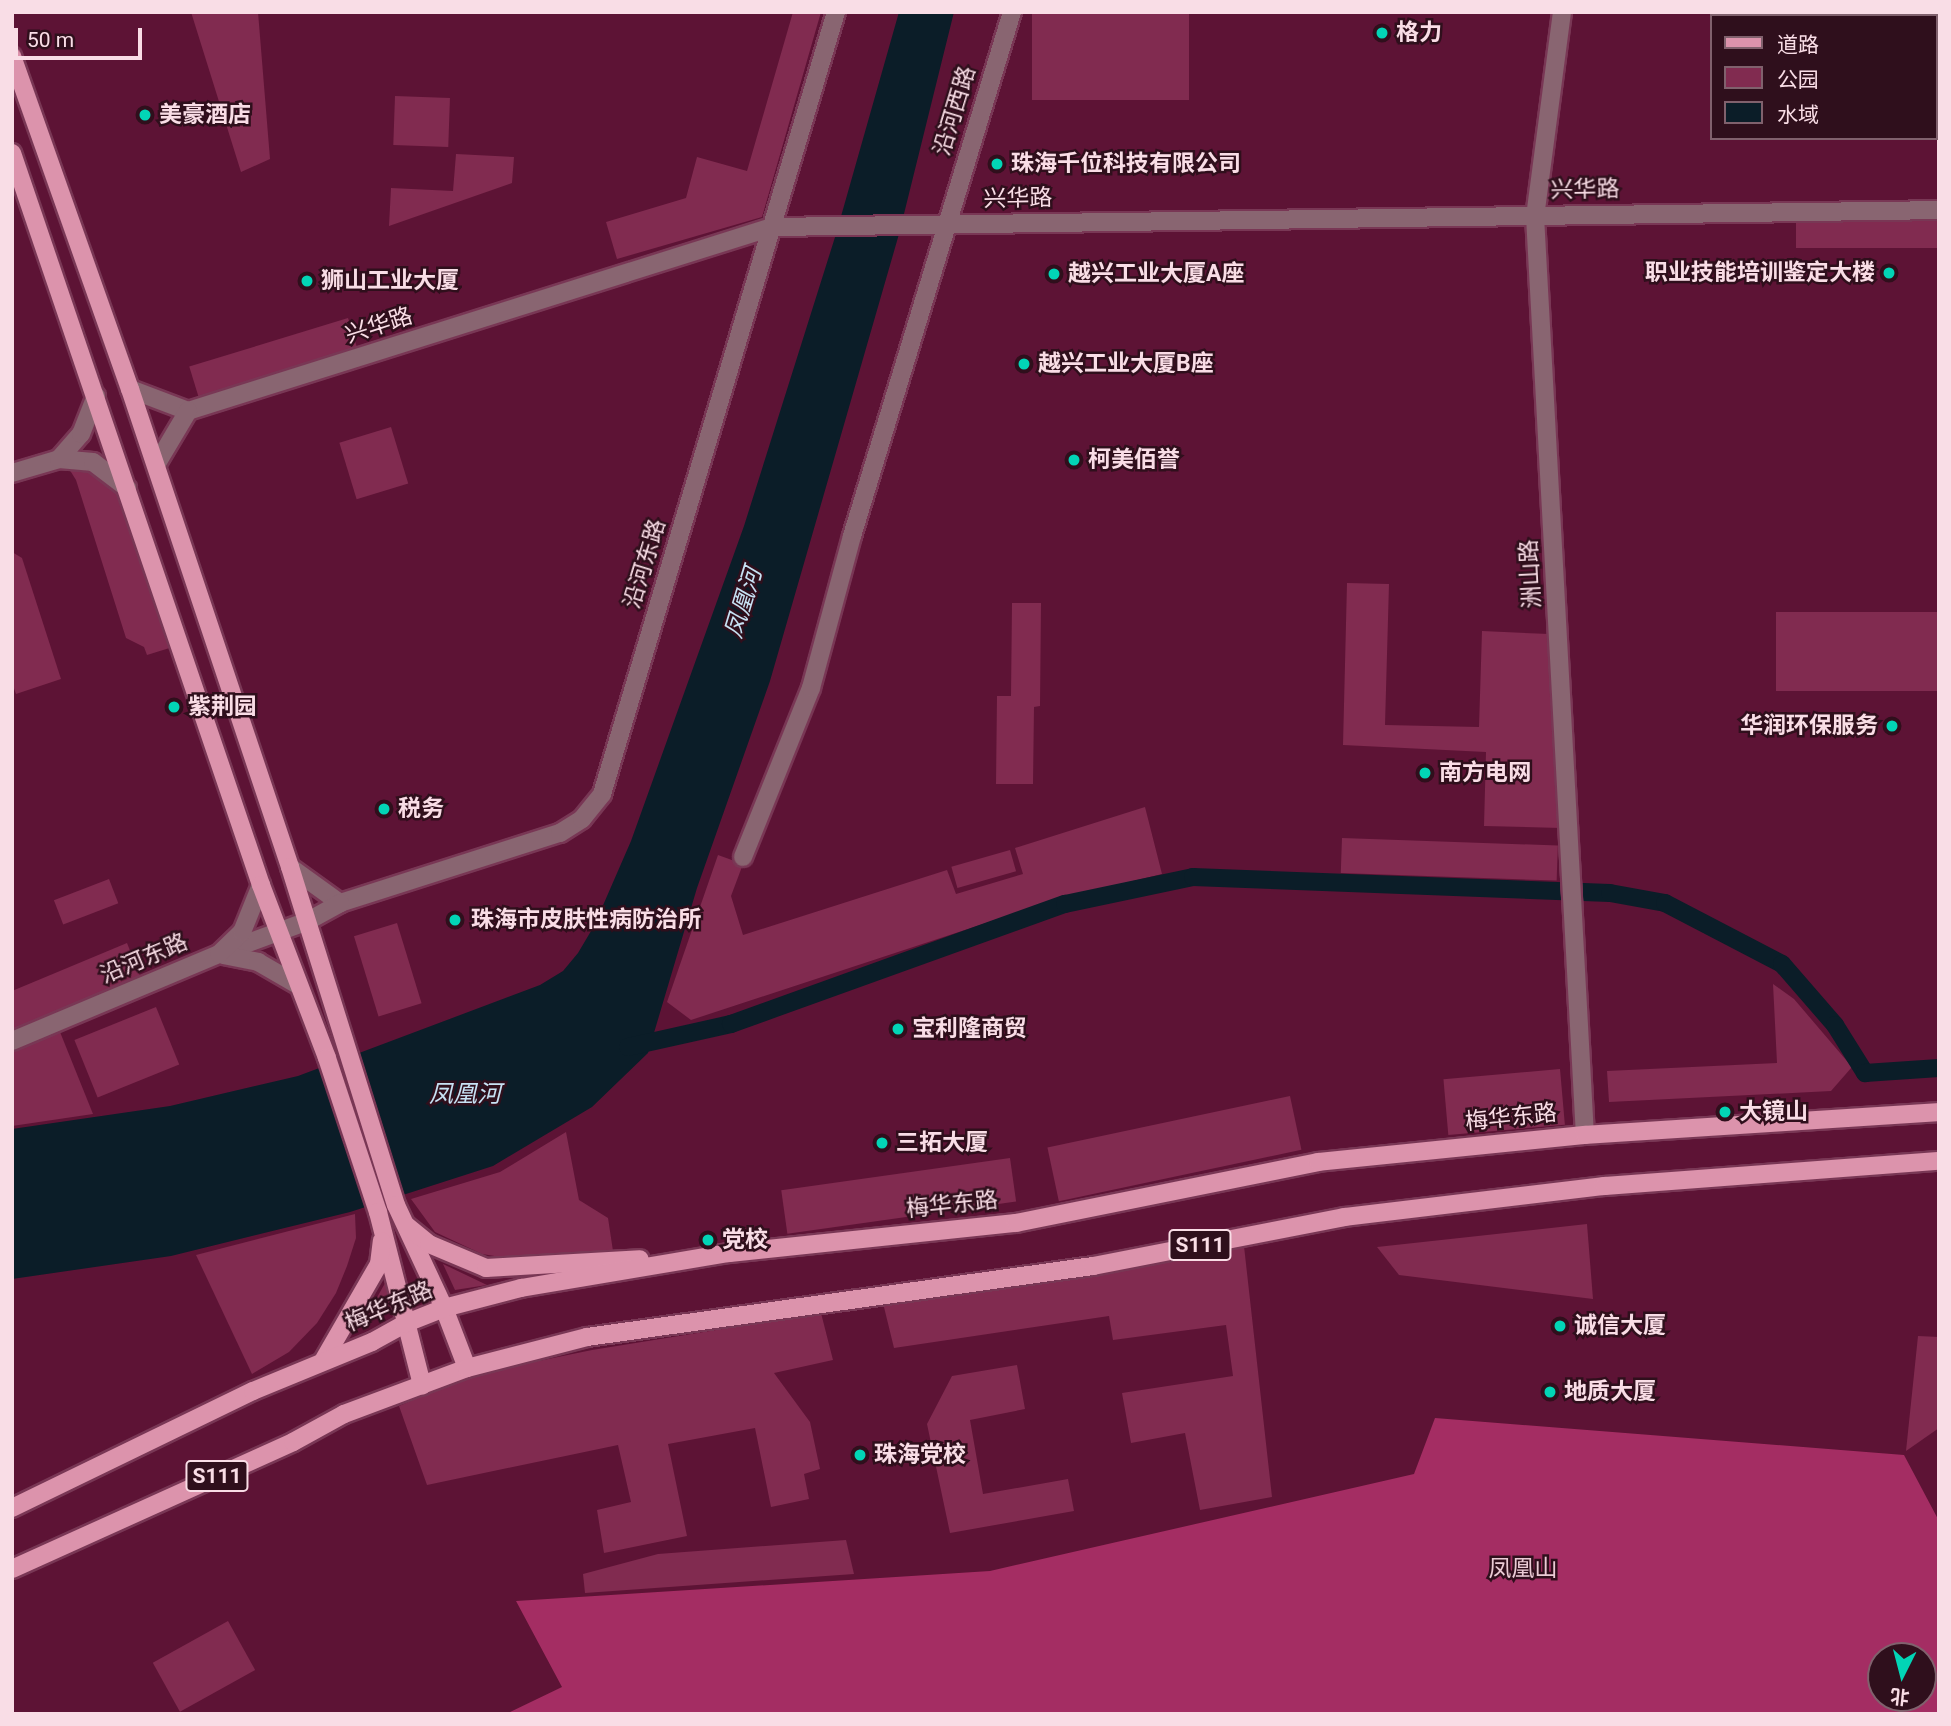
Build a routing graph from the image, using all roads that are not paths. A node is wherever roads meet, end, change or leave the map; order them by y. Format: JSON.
{"nodes":[{"id":1,"x":836,"y":12,"type":"edge"},
{"id":2,"x":1012,"y":12,"type":"edge"},
{"id":3,"x":1562,"y":12,"type":"edge"},
{"id":4,"x":12,"y":56,"type":"edge"},
{"id":5,"x":12,"y":153,"type":"edge"},
{"id":6,"x":1939,"y":210,"type":"edge"},
{"id":7,"x":1535,"y":216,"type":"junction"},
{"id":8,"x":945,"y":224,"type":"junction"},
{"id":9,"x":772,"y":227,"type":"junction"},
{"id":10,"x":130,"y":389,"type":"junction"},
{"id":11,"x":96,"y":396,"type":"junction"},
{"id":12,"x":188,"y":411,"type":"junction"},
{"id":13,"x":59,"y":459,"type":"junction"},
{"id":14,"x":156,"y":465,"type":"junction"},
{"id":15,"x":12,"y":473,"type":"edge"},
{"id":16,"x":127,"y":488,"type":"junction"},
{"id":17,"x":743,"y":857,"type":"dead end"},
{"id":18,"x":290,"y":867,"type":"junction"},
{"id":19,"x":261,"y":885,"type":"junction"},
{"id":20,"x":340,"y":903,"type":"junction"},
{"id":21,"x":308,"y":921,"type":"junction"},
{"id":22,"x":278,"y":932,"type":"junction"},
{"id":23,"x":219,"y":954,"type":"junction"},
{"id":24,"x":296,"y":984,"type":"junction"},
{"id":25,"x":12,"y":1041,"type":"edge"},
{"id":26,"x":1939,"y":1112,"type":"edge"},
{"id":27,"x":1584,"y":1135,"type":"junction"},
{"id":28,"x":1939,"y":1161,"type":"edge"},
{"id":29,"x":405,"y":1225,"type":"junction"},
{"id":30,"x":383,"y":1234,"type":"junction"},
{"id":31,"x":682,"y":1262,"type":"junction"},
{"id":32,"x":444,"y":1308,"type":"junction"},
{"id":33,"x":404,"y":1324,"type":"junction"},
{"id":34,"x":323,"y":1361,"type":"junction"},
{"id":35,"x":467,"y":1368,"type":"junction"},
{"id":36,"x":422,"y":1385,"type":"junction"},
{"id":37,"x":12,"y":1508,"type":"edge"},
{"id":38,"x":12,"y":1569,"type":"edge"}],
"edges":[{"from":1,"to":9,"type":"street","name":"沿河东路"},
{"from":2,"to":8,"type":"street","name":"沿河西路"},
{"from":3,"to":7,"type":"street","name":"洲山路"},
{"from":4,"to":10,"type":"main road"},
{"from":5,"to":11,"type":"main road"},
{"from":6,"to":7,"type":"street","name":"兴华路"},
{"from":7,"to":8,"type":"street","name":"兴华路"},
{"from":7,"to":27,"type":"street","name":"洲山路"},
{"from":8,"to":9,"type":"street","name":"兴华路"},
{"from":8,"to":17,"type":"street","name":"沿河西路"},
{"from":9,"to":12,"type":"street","name":"兴华路"},
{"from":9,"to":20,"type":"street","name":"沿河东路"},
{"from":10,"to":12,"type":"street"},
{"from":10,"to":14,"type":"main road"},
{"from":11,"to":13,"type":"street"},
{"from":11,"to":16,"type":"main road"},
{"from":12,"to":14,"type":"street"},
{"from":13,"to":15,"type":"street"},
{"from":13,"to":16,"type":"street"},
{"from":14,"to":18,"type":"main road"},
{"from":16,"to":19,"type":"main road"},
{"from":18,"to":20,"type":"street"},
{"from":18,"to":21,"type":"main road"},
{"from":19,"to":22,"type":"main road"},
{"from":19,"to":23,"type":"street","name":"沿河东路"},
{"from":20,"to":21,"type":"street","name":"沿河东路"},
{"from":21,"to":22,"type":"street","name":"沿河东路"},
{"from":21,"to":29,"type":"main road"},
{"from":22,"to":23,"type":"street","name":"沿河东路"},
{"from":22,"to":24,"type":"main road"},
{"from":23,"to":24,"type":"street"},
{"from":23,"to":25,"type":"street","name":"沿河东路"},
{"from":24,"to":30,"type":"main road"},
{"from":26,"to":27,"type":"main road","name":"梅华东路","number":"S111"},
{"from":27,"to":31,"type":"main road","name":"梅华东路","number":"S111"},
{"from":28,"to":35,"type":"main road","number":"S111"},
{"from":29,"to":31,"type":"main road"},
{"from":29,"to":32,"type":"main road"},
{"from":30,"to":33,"type":"main road"},
{"from":30,"to":34,"type":"main road"},
{"from":31,"to":32,"type":"main road","name":"梅华东路","number":"S111"},
{"from":32,"to":33,"type":"main road","name":"梅华东路","number":"S111"},
{"from":32,"to":35,"type":"main road"},
{"from":33,"to":34,"type":"main road","name":"梅华东路","number":"S111"},
{"from":33,"to":36,"type":"main road"},
{"from":34,"to":37,"type":"main road","name":"梅华东路","number":"S111"},
{"from":35,"to":36,"type":"main road","number":"S111"},
{"from":36,"to":38,"type":"main road","number":"S111"}]}
